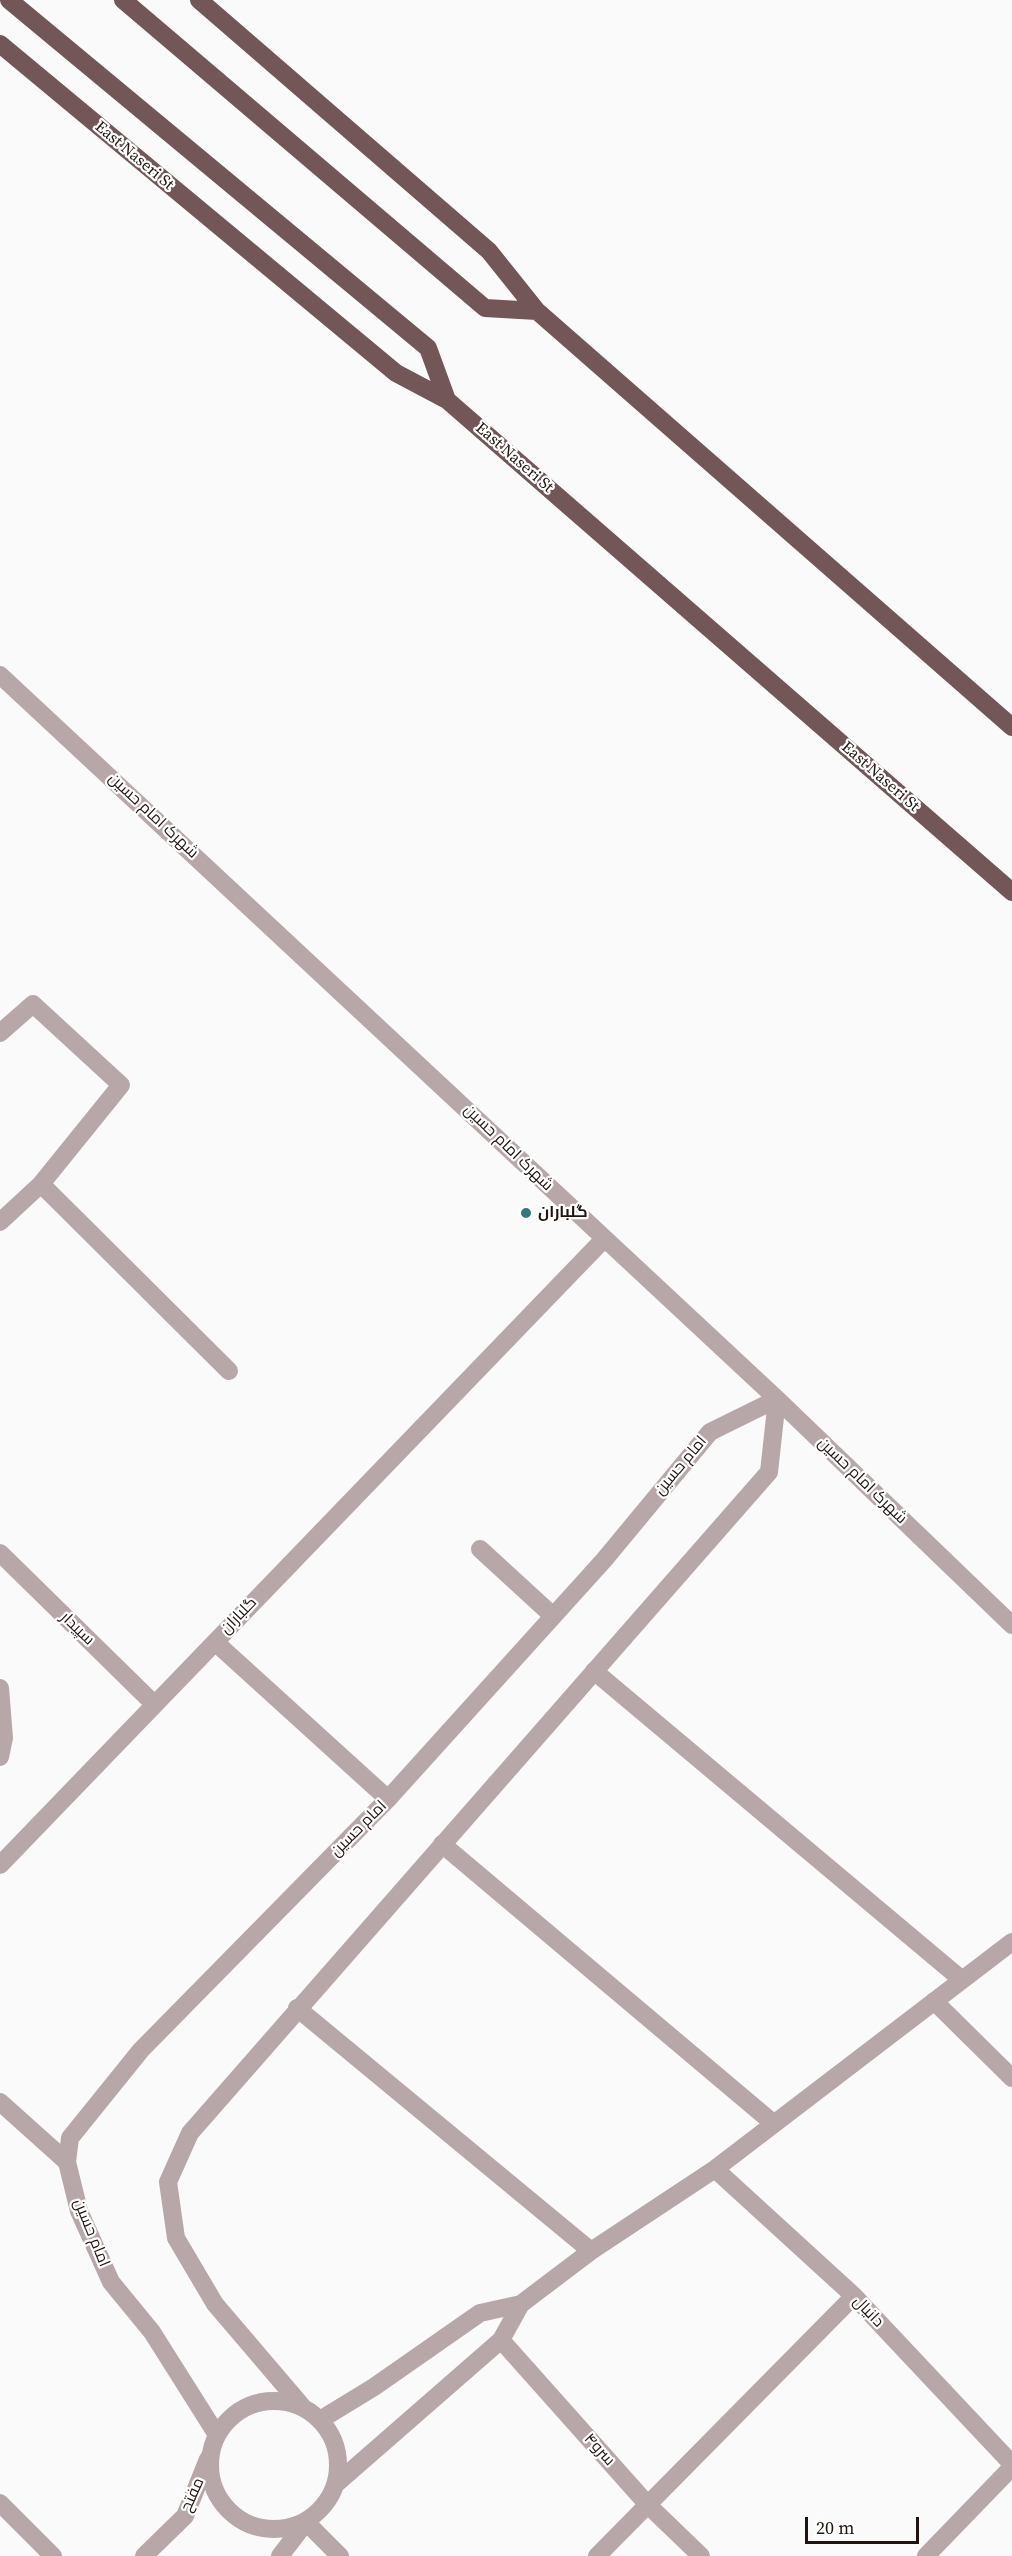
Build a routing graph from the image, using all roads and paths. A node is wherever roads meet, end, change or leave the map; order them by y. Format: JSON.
{"nodes":[{"id":1,"x":9,"y":0,"type":"edge"},
{"id":2,"x":123,"y":0,"type":"edge"},
{"id":3,"x":200,"y":0,"type":"edge"},
{"id":4,"x":0,"y":44,"type":"edge"},
{"id":5,"x":537,"y":311,"type":"junction"},
{"id":6,"x":447,"y":400,"type":"junction"},
{"id":7,"x":0,"y":675,"type":"edge"},
{"id":8,"x":1012,"y":727,"type":"edge"},
{"id":9,"x":1012,"y":892,"type":"edge"},
{"id":10,"x":0,"y":1034,"type":"edge"},
{"id":11,"x":41,"y":1184,"type":"junction"},
{"id":12,"x":0,"y":1222,"type":"edge"},
{"id":13,"x":604,"y":1239,"type":"junction"},
{"id":14,"x":229,"y":1371,"type":"dead end"},
{"id":15,"x":777,"y":1399,"type":"junction"},
{"id":16,"x":480,"y":1549,"type":"dead end"},
{"id":17,"x":0,"y":1553,"type":"edge"},
{"id":18,"x":553,"y":1616,"type":"junction"},
{"id":19,"x":1012,"y":1624,"type":"edge"},
{"id":20,"x":214,"y":1642,"type":"junction"},
{"id":21,"x":594,"y":1671,"type":"junction"},
{"id":22,"x":0,"y":1688,"type":"edge"},
{"id":23,"x":154,"y":1704,"type":"junction"},
{"id":24,"x":0,"y":1757,"type":"edge"},
{"id":25,"x":388,"y":1799,"type":"junction"},
{"id":26,"x":442,"y":1844,"type":"junction"},
{"id":27,"x":0,"y":1865,"type":"edge"},
{"id":28,"x":1012,"y":1942,"type":"edge"},
{"id":29,"x":961,"y":1979,"type":"junction"},
{"id":30,"x":934,"y":2001,"type":"junction"},
{"id":31,"x":297,"y":2008,"type":"junction"},
{"id":32,"x":1012,"y":2078,"type":"edge"},
{"id":33,"x":0,"y":2102,"type":"edge"},
{"id":34,"x":773,"y":2123,"type":"junction"},
{"id":35,"x":67,"y":2162,"type":"junction"},
{"id":36,"x":715,"y":2169,"type":"junction"},
{"id":37,"x":591,"y":2251,"type":"junction"},
{"id":38,"x":854,"y":2296,"type":"junction"},
{"id":39,"x":521,"y":2304,"type":"junction"},
{"id":40,"x":501,"y":2340,"type":"junction"},
{"id":41,"x":302,"y":2406,"type":"junction"},
{"id":42,"x":320,"y":2420,"type":"junction"},
{"id":43,"x":217,"y":2435,"type":"junction"},
{"id":44,"x":210,"y":2454,"type":"junction"},
{"id":45,"x":1012,"y":2466,"type":"edge"},
{"id":46,"x":336,"y":2484,"type":"junction"},
{"id":47,"x":0,"y":2503,"type":"edge"},
{"id":48,"x":648,"y":2505,"type":"junction"},
{"id":49,"x":306,"y":2522,"type":"junction"},
{"id":50,"x":53,"y":2556,"type":"edge"},
{"id":51,"x":144,"y":2556,"type":"edge"},
{"id":52,"x":280,"y":2556,"type":"edge"},
{"id":53,"x":340,"y":2556,"type":"edge"},
{"id":54,"x":597,"y":2556,"type":"edge"},
{"id":55,"x":701,"y":2556,"type":"edge"},
{"id":56,"x":926,"y":2556,"type":"edge"}],
"edges":[{"from":1,"to":6,"type":"highway"},
{"from":2,"to":5,"type":"highway"},
{"from":3,"to":5,"type":"highway"},
{"from":4,"to":6,"type":"highway","name":"East Naseri St"},
{"from":5,"to":8,"type":"highway"},
{"from":6,"to":9,"type":"highway","name":"East Naseri St"},
{"from":7,"to":13,"type":"street","name":"شهرک امام حسین"},
{"from":10,"to":11,"type":"street"},
{"from":11,"to":12,"type":"street"},
{"from":11,"to":14,"type":"street"},
{"from":13,"to":15,"type":"street","name":"شهرک امام حسین"},
{"from":13,"to":20,"type":"street","name":"گلباران"},
{"from":15,"to":18,"type":"street","name":"امام حسین"},
{"from":15,"to":19,"type":"street","name":"شهرک امام حسین"},
{"from":15,"to":21,"type":"street"},
{"from":16,"to":18,"type":"street"},
{"from":17,"to":23,"type":"street","name":"سپیدار"},
{"from":18,"to":25,"type":"street","name":"امام حسین"},
{"from":20,"to":23,"type":"street","name":"گلباران"},
{"from":20,"to":25,"type":"street"},
{"from":21,"to":26,"type":"street"},
{"from":21,"to":29,"type":"street"},
{"from":22,"to":24,"type":"street"},
{"from":23,"to":27,"type":"street","name":"گلباران"},
{"from":25,"to":35,"type":"street","name":"امام حسین"},
{"from":26,"to":31,"type":"street"},
{"from":26,"to":34,"type":"street"},
{"from":28,"to":29,"type":"street"},
{"from":29,"to":30,"type":"street"},
{"from":30,"to":32,"type":"street"},
{"from":30,"to":34,"type":"street"},
{"from":31,"to":37,"type":"street"},
{"from":31,"to":41,"type":"street"},
{"from":33,"to":35,"type":"street"},
{"from":34,"to":36,"type":"street"},
{"from":35,"to":43,"type":"street","name":"امام حسین"},
{"from":36,"to":37,"type":"street"},
{"from":36,"to":38,"type":"street","name":"دانیال"},
{"from":37,"to":39,"type":"street"},
{"from":38,"to":45,"type":"street","name":"دانیال"},
{"from":38,"to":48,"type":"street"},
{"from":39,"to":40,"type":"street"},
{"from":39,"to":42,"type":"street"},
{"from":40,"to":46,"type":"street"},
{"from":40,"to":48,"type":"street","name":"سرو۴"},
{"from":41,"to":42,"type":"street"},
{"from":41,"to":43,"type":"street"},
{"from":42,"to":46,"type":"street"},
{"from":43,"to":44,"type":"street"},
{"from":44,"to":49,"type":"street"},
{"from":44,"to":51,"type":"street","name":"مفتح"},
{"from":45,"to":56,"type":"street"},
{"from":46,"to":49,"type":"street"},
{"from":47,"to":50,"type":"street"},
{"from":48,"to":54,"type":"street"},
{"from":48,"to":55,"type":"street","name":"سرو۴"},
{"from":49,"to":52,"type":"street"},
{"from":49,"to":53,"type":"street"}]}
